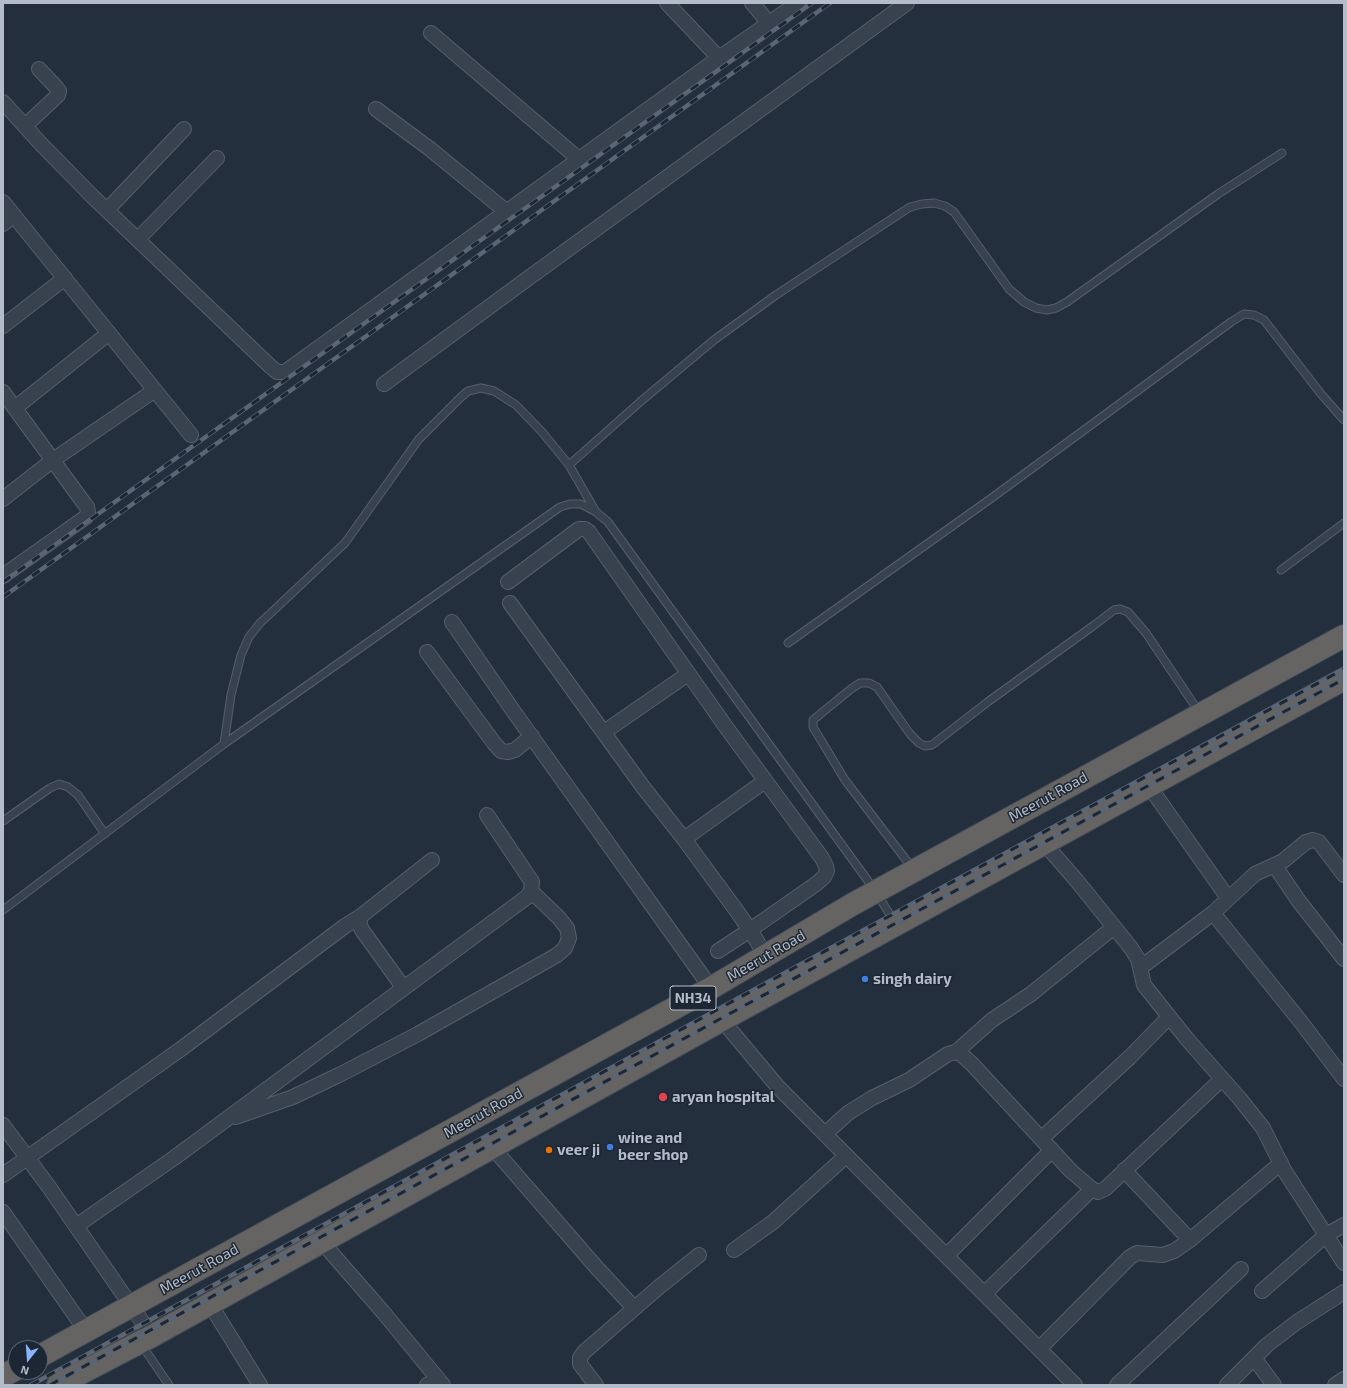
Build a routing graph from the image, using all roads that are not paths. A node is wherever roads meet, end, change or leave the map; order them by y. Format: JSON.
{"nodes":[{"id":1,"x":667,"y":3,"type":"edge"},
{"id":2,"x":752,"y":3,"type":"edge"},
{"id":3,"x":798,"y":3,"type":"edge"},
{"id":4,"x":907,"y":3,"type":"edge"},
{"id":5,"x":769,"y":23,"type":"junction"},
{"id":6,"x":431,"y":33,"type":"dead end"},
{"id":7,"x":719,"y":58,"type":"junction"},
{"id":8,"x":39,"y":70,"type":"dead end"},
{"id":9,"x":3,"y":102,"type":"edge"},
{"id":10,"x":376,"y":109,"type":"dead end"},
{"id":11,"x":25,"y":126,"type":"junction"},
{"id":12,"x":184,"y":128,"type":"dead end"},
{"id":13,"x":1282,"y":153,"type":"dead end"},
{"id":14,"x":217,"y":158,"type":"dead end"},
{"id":15,"x":580,"y":160,"type":"junction"},
{"id":16,"x":3,"y":202,"type":"edge"},
{"id":17,"x":107,"y":210,"type":"junction"},
{"id":18,"x":507,"y":212,"type":"junction"},
{"id":19,"x":14,"y":215,"type":"junction"},
{"id":20,"x":3,"y":224,"type":"edge"},
{"id":21,"x":138,"y":239,"type":"junction"},
{"id":22,"x":65,"y":278,"type":"junction"},
{"id":23,"x":3,"y":326,"type":"edge"},
{"id":24,"x":109,"y":333,"type":"junction"},
{"id":25,"x":384,"y":384,"type":"dead end"},
{"id":26,"x":155,"y":390,"type":"junction"},
{"id":27,"x":3,"y":392,"type":"edge"},
{"id":28,"x":15,"y":408,"type":"junction"},
{"id":29,"x":1344,"y":420,"type":"edge"},
{"id":30,"x":191,"y":435,"type":"dead end"},
{"id":31,"x":53,"y":460,"type":"junction"},
{"id":32,"x":569,"y":465,"type":"junction"},
{"id":33,"x":3,"y":499,"type":"edge"},
{"id":34,"x":596,"y":512,"type":"junction"},
{"id":35,"x":1344,"y":522,"type":"edge"},
{"id":36,"x":1281,"y":570,"type":"dead end"},
{"id":37,"x":5,"y":571,"type":"edge"},
{"id":38,"x":508,"y":582,"type":"dead end"},
{"id":39,"x":510,"y":603,"type":"dead end"},
{"id":40,"x":452,"y":622,"type":"dead end"},
{"id":41,"x":1344,"y":636,"type":"edge"},
{"id":42,"x":788,"y":643,"type":"dead end"},
{"id":43,"x":427,"y":652,"type":"dead end"},
{"id":44,"x":688,"y":674,"type":"junction"},
{"id":45,"x":1344,"y":679,"type":"edge"},
{"id":46,"x":1201,"y":714,"type":"junction"},
{"id":47,"x":604,"y":732,"type":"junction"},
{"id":48,"x":532,"y":736,"type":"junction"},
{"id":49,"x":224,"y":744,"type":"junction"},
{"id":50,"x":765,"y":781,"type":"junction"},
{"id":51,"x":1149,"y":786,"type":"junction"},
{"id":52,"x":487,"y":815,"type":"dead end"},
{"id":53,"x":3,"y":821,"type":"edge"},
{"id":54,"x":105,"y":834,"type":"junction"},
{"id":55,"x":684,"y":839,"type":"junction"},
{"id":56,"x":1044,"y":843,"type":"junction"},
{"id":57,"x":432,"y":860,"type":"dead end"},
{"id":58,"x":1275,"y":866,"type":"junction"},
{"id":59,"x":914,"y":871,"type":"junction"},
{"id":60,"x":1344,"y":875,"type":"edge"},
{"id":61,"x":531,"y":890,"type":"junction"},
{"id":62,"x":876,"y":892,"type":"junction"},
{"id":63,"x":1228,"y":898,"type":"junction"},
{"id":64,"x":3,"y":910,"type":"edge"},
{"id":65,"x":1213,"y":913,"type":"junction"},
{"id":66,"x":361,"y":916,"type":"junction"},
{"id":67,"x":896,"y":924,"type":"junction"},
{"id":68,"x":1114,"y":927,"type":"junction"},
{"id":69,"x":750,"y":930,"type":"junction"},
{"id":70,"x":718,"y":951,"type":"dead end"},
{"id":71,"x":766,"y":956,"type":"junction"},
{"id":72,"x":1344,"y":959,"type":"edge"},
{"id":73,"x":1140,"y":968,"type":"junction"},
{"id":74,"x":403,"y":987,"type":"junction"},
{"id":75,"x":711,"y":988,"type":"junction"},
{"id":76,"x":1169,"y":1017,"type":"junction"},
{"id":77,"x":722,"y":1020,"type":"junction"},
{"id":78,"x":956,"y":1052,"type":"junction"},
{"id":79,"x":1222,"y":1078,"type":"junction"},
{"id":80,"x":1344,"y":1079,"type":"edge"},
{"id":81,"x":223,"y":1121,"type":"junction"},
{"id":82,"x":3,"y":1125,"type":"edge"},
{"id":83,"x":825,"y":1134,"type":"junction"},
{"id":84,"x":1042,"y":1138,"type":"junction"},
{"id":85,"x":492,"y":1147,"type":"junction"},
{"id":86,"x":1052,"y":1150,"type":"junction"},
{"id":87,"x":846,"y":1156,"type":"junction"},
{"id":88,"x":28,"y":1158,"type":"junction"},
{"id":89,"x":1281,"y":1163,"type":"junction"},
{"id":90,"x":1124,"y":1170,"type":"junction"},
{"id":91,"x":3,"y":1175,"type":"edge"},
{"id":92,"x":1092,"y":1189,"type":"junction"},
{"id":93,"x":3,"y":1212,"type":"edge"},
{"id":94,"x":1344,"y":1225,"type":"edge"},
{"id":95,"x":76,"y":1226,"type":"junction"},
{"id":96,"x":1326,"y":1235,"type":"junction"},
{"id":97,"x":1190,"y":1240,"type":"junction"},
{"id":98,"x":321,"y":1242,"type":"junction"},
{"id":99,"x":734,"y":1250,"type":"dead end"},
{"id":100,"x":699,"y":1255,"type":"dead end"},
{"id":101,"x":946,"y":1256,"type":"junction"},
{"id":102,"x":1344,"y":1263,"type":"edge"},
{"id":103,"x":1241,"y":1269,"type":"dead end"},
{"id":104,"x":1262,"y":1291,"type":"dead end"},
{"id":105,"x":1344,"y":1292,"type":"edge"},
{"id":106,"x":984,"y":1294,"type":"junction"},
{"id":107,"x":210,"y":1304,"type":"junction"},
{"id":108,"x":132,"y":1306,"type":"junction"},
{"id":109,"x":634,"y":1308,"type":"junction"},
{"id":110,"x":86,"y":1331,"type":"junction"},
{"id":111,"x":146,"y":1339,"type":"junction"},
{"id":112,"x":1039,"y":1348,"type":"junction"},
{"id":113,"x":48,"y":1352,"type":"edge"},
{"id":114,"x":1254,"y":1358,"type":"junction"},
{"id":115,"x":1344,"y":1379,"type":"edge"},
{"id":116,"x":436,"y":1383,"type":"edge"},
{"id":117,"x":58,"y":1385,"type":"edge"},
{"id":118,"x":169,"y":1385,"type":"edge"},
{"id":119,"x":260,"y":1385,"type":"edge"},
{"id":120,"x":595,"y":1385,"type":"edge"},
{"id":121,"x":1075,"y":1385,"type":"edge"},
{"id":122,"x":1117,"y":1385,"type":"edge"},
{"id":123,"x":1227,"y":1385,"type":"edge"},
{"id":124,"x":1274,"y":1385,"type":"edge"},
{"id":125,"x":1335,"y":1385,"type":"edge"}],
"edges":[{"from":1,"to":7,"type":"street"},
{"from":2,"to":5,"type":"street"},
{"from":3,"to":5,"type":"street"},
{"from":4,"to":25,"type":"street"},
{"from":5,"to":7,"type":"street"},
{"from":6,"to":15,"type":"street"},
{"from":7,"to":15,"type":"street"},
{"from":8,"to":11,"type":"street"},
{"from":9,"to":11,"type":"street"},
{"from":10,"to":18,"type":"street"},
{"from":11,"to":17,"type":"street"},
{"from":12,"to":17,"type":"street"},
{"from":13,"to":32,"type":"lane"},
{"from":14,"to":21,"type":"street"},
{"from":15,"to":18,"type":"street"},
{"from":16,"to":19,"type":"street"},
{"from":17,"to":21,"type":"street"},
{"from":18,"to":21,"type":"street"},
{"from":19,"to":20,"type":"street"},
{"from":19,"to":22,"type":"street"},
{"from":22,"to":23,"type":"street"},
{"from":22,"to":24,"type":"street"},
{"from":24,"to":26,"type":"street"},
{"from":24,"to":28,"type":"street"},
{"from":26,"to":30,"type":"street"},
{"from":26,"to":31,"type":"street"},
{"from":27,"to":28,"type":"street"},
{"from":28,"to":31,"type":"street"},
{"from":29,"to":42,"type":"lane"},
{"from":31,"to":33,"type":"street"},
{"from":31,"to":37,"type":"street"},
{"from":32,"to":34,"type":"lane"},
{"from":32,"to":49,"type":"lane"},
{"from":34,"to":49,"type":"lane"},
{"from":34,"to":62,"type":"lane"},
{"from":35,"to":36,"type":"lane"},
{"from":38,"to":44,"type":"street"},
{"from":39,"to":47,"type":"street"},
{"from":40,"to":48,"type":"street"},
{"from":41,"to":46,"type":"highway","name":"Meerut Road","number":"NH34"},
{"from":43,"to":48,"type":"street"},
{"from":44,"to":47,"type":"street"},
{"from":44,"to":50,"type":"street"},
{"from":45,"to":51,"type":"highway","number":"NH34"},
{"from":46,"to":59,"type":"highway","name":"Meerut Road","number":"NH34"},
{"from":46,"to":59,"type":"lane"},
{"from":47,"to":55,"type":"street"},
{"from":48,"to":75,"type":"street"},
{"from":49,"to":54,"type":"lane"},
{"from":50,"to":55,"type":"street"},
{"from":50,"to":69,"type":"street"},
{"from":51,"to":56,"type":"highway","number":"NH34"},
{"from":51,"to":63,"type":"street"},
{"from":52,"to":61,"type":"street"},
{"from":53,"to":54,"type":"lane"},
{"from":54,"to":64,"type":"lane"},
{"from":55,"to":69,"type":"street"},
{"from":56,"to":67,"type":"highway","number":"NH34"},
{"from":56,"to":68,"type":"street"},
{"from":57,"to":66,"type":"street"},
{"from":58,"to":60,"type":"street"},
{"from":58,"to":63,"type":"street"},
{"from":58,"to":72,"type":"street"},
{"from":59,"to":62,"type":"highway","name":"Meerut Road","number":"NH34"},
{"from":61,"to":74,"type":"street"},
{"from":61,"to":81,"type":"street"},
{"from":62,"to":67,"type":"lane"},
{"from":62,"to":71,"type":"highway","name":"Meerut Road","number":"NH34"},
{"from":63,"to":65,"type":"street"},
{"from":65,"to":73,"type":"street"},
{"from":65,"to":80,"type":"street"},
{"from":66,"to":74,"type":"street"},
{"from":66,"to":88,"type":"street"},
{"from":67,"to":77,"type":"highway","number":"NH34"},
{"from":68,"to":73,"type":"street"},
{"from":68,"to":78,"type":"street"},
{"from":69,"to":70,"type":"street"},
{"from":69,"to":71,"type":"street"},
{"from":71,"to":75,"type":"highway","name":"Meerut Road","number":"NH34"},
{"from":73,"to":76,"type":"street"},
{"from":74,"to":81,"type":"street"},
{"from":75,"to":108,"type":"highway","name":"Meerut Road","number":"NH34"},
{"from":76,"to":79,"type":"street"},
{"from":76,"to":84,"type":"street"},
{"from":77,"to":83,"type":"street"},
{"from":77,"to":85,"type":"highway","number":"NH34"},
{"from":78,"to":83,"type":"street"},
{"from":78,"to":84,"type":"street"},
{"from":79,"to":89,"type":"street"},
{"from":79,"to":90,"type":"street"},
{"from":81,"to":95,"type":"street"},
{"from":82,"to":88,"type":"street"},
{"from":83,"to":87,"type":"street"},
{"from":84,"to":86,"type":"street"},
{"from":85,"to":98,"type":"highway","number":"NH34"},
{"from":85,"to":109,"type":"street"},
{"from":86,"to":92,"type":"street"},
{"from":86,"to":101,"type":"street"},
{"from":87,"to":99,"type":"street"},
{"from":87,"to":101,"type":"street"},
{"from":88,"to":91,"type":"street"},
{"from":88,"to":95,"type":"street"},
{"from":89,"to":96,"type":"street"},
{"from":89,"to":97,"type":"street"},
{"from":90,"to":92,"type":"street"},
{"from":90,"to":97,"type":"street"},
{"from":92,"to":106,"type":"street"},
{"from":93,"to":110,"type":"street"},
{"from":94,"to":96,"type":"street"},
{"from":95,"to":108,"type":"street"},
{"from":96,"to":102,"type":"street"},
{"from":96,"to":104,"type":"street"},
{"from":97,"to":112,"type":"street"},
{"from":98,"to":107,"type":"highway","number":"NH34"},
{"from":98,"to":116,"type":"street"},
{"from":100,"to":109,"type":"street"},
{"from":101,"to":106,"type":"street"},
{"from":103,"to":122,"type":"street"},
{"from":105,"to":114,"type":"street"},
{"from":106,"to":112,"type":"street"},
{"from":107,"to":111,"type":"highway","number":"NH34"},
{"from":107,"to":119,"type":"street"},
{"from":108,"to":110,"type":"highway","name":"Meerut Road","number":"NH34"},
{"from":108,"to":111,"type":"street"},
{"from":109,"to":120,"type":"street"},
{"from":110,"to":113,"type":"highway","name":"Meerut Road","number":"NH34"},
{"from":111,"to":117,"type":"highway","number":"NH34"},
{"from":111,"to":118,"type":"lane"},
{"from":112,"to":121,"type":"street"},
{"from":114,"to":123,"type":"street"},
{"from":114,"to":124,"type":"street"},
{"from":115,"to":125,"type":"street"}]}
